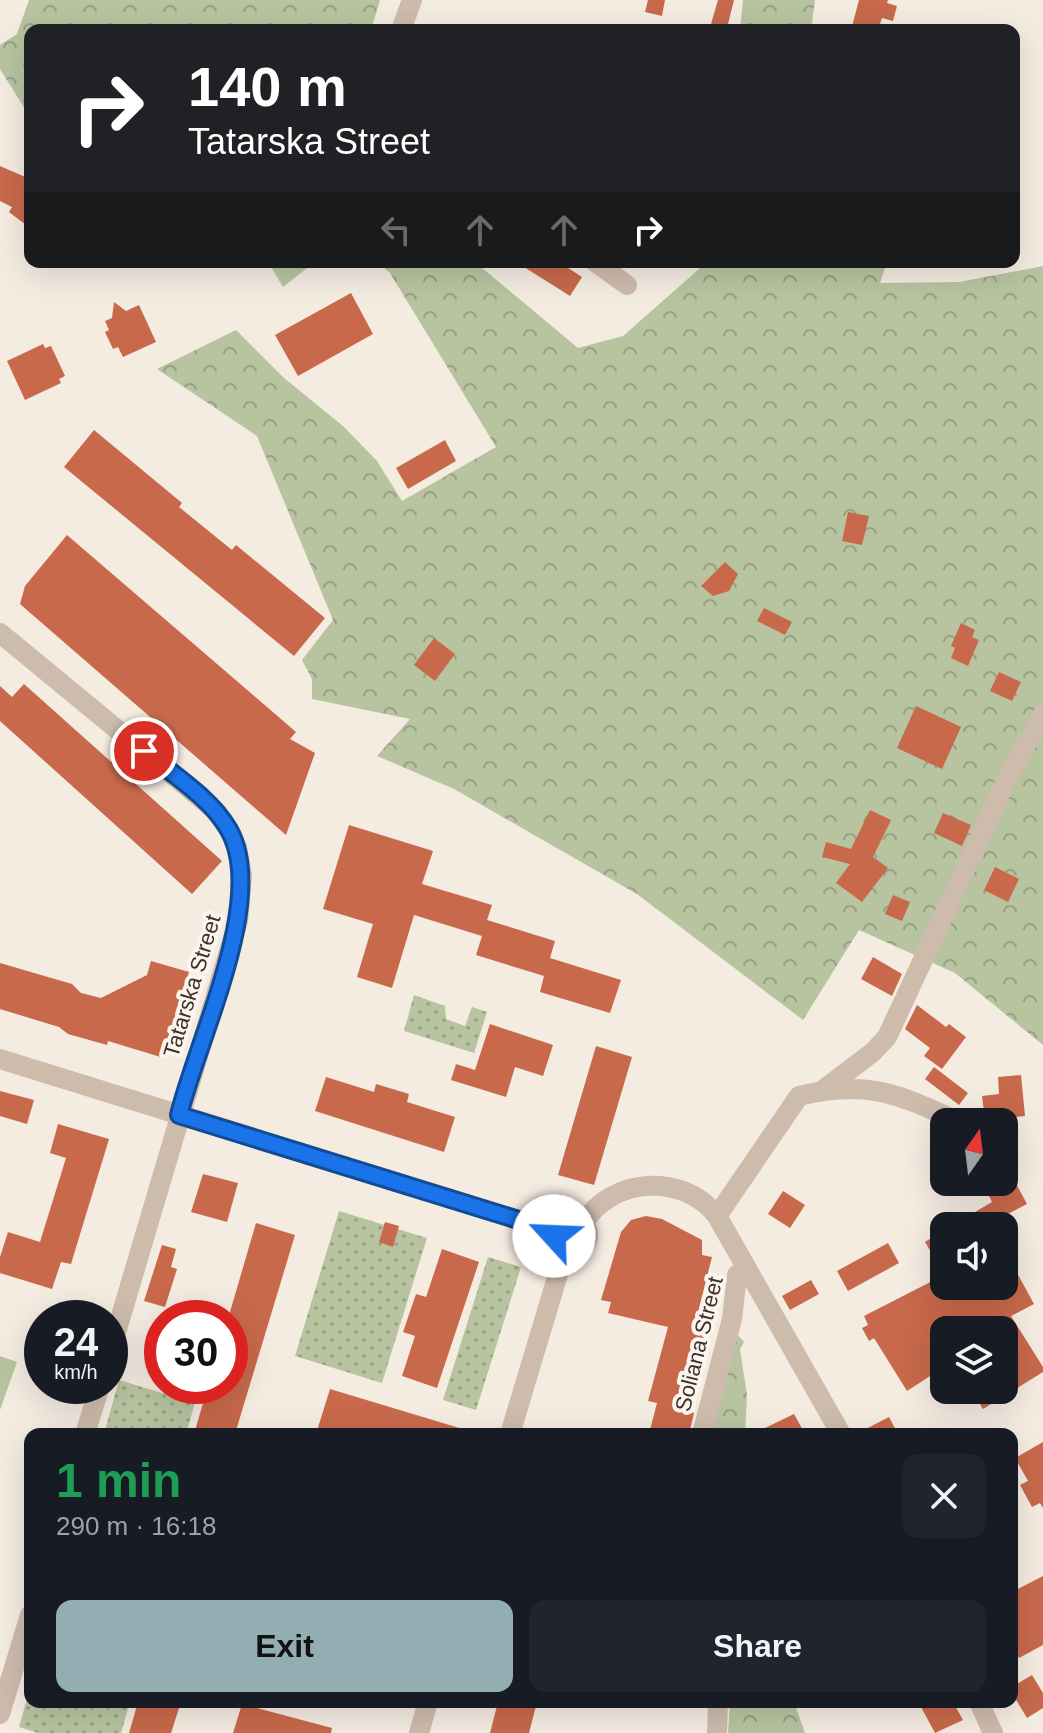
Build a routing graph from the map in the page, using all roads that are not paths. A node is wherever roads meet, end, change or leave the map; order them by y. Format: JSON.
{"nodes":[{"id":1,"x":412,"y":0,"type":"edge"},
{"id":2,"x":403,"y":24,"type":"edge"},
{"id":3,"x":603,"y":268,"type":"edge"},
{"id":4,"x":627,"y":285,"type":"dead end"},
{"id":5,"x":0,"y":633,"type":"edge"},
{"id":6,"x":1043,"y":714,"type":"edge"},
{"id":7,"x":0,"y":1059,"type":"edge"},
{"id":8,"x":823,"y":1090,"type":"junction"},
{"id":9,"x":931,"y":1108,"type":"edge"},
{"id":10,"x":179,"y":1115,"type":"junction"},
{"id":11,"x":717,"y":1216,"type":"junction"},
{"id":12,"x":583,"y":1224,"type":"junction"},
{"id":13,"x":554,"y":1231,"type":"junction"},
{"id":14,"x":565,"y":1251,"type":"junction"},
{"id":15,"x":748,"y":1271,"type":"junction"},
{"id":16,"x":125,"y":1300,"type":"edge"},
{"id":17,"x":94,"y":1404,"type":"edge"},
{"id":18,"x":87,"y":1428,"type":"edge"},
{"id":19,"x":512,"y":1428,"type":"edge"},
{"id":20,"x":704,"y":1428,"type":"edge"},
{"id":21,"x":838,"y":1428,"type":"edge"},
{"id":22,"x":24,"y":1635,"type":"edge"},
{"id":23,"x":426,"y":1708,"type":"edge"},
{"id":24,"x":718,"y":1708,"type":"edge"},
{"id":25,"x":982,"y":1708,"type":"edge"},
{"id":26,"x":0,"y":1714,"type":"edge"},
{"id":27,"x":419,"y":1733,"type":"edge"},
{"id":28,"x":717,"y":1733,"type":"edge"},
{"id":29,"x":993,"y":1733,"type":"edge"}],
"edges":[{"from":1,"to":2,"type":"street"},
{"from":3,"to":4,"type":"street"},
{"from":5,"to":10,"type":"street","name":"Tatarska Street"},
{"from":6,"to":8,"type":"street"},
{"from":7,"to":10,"type":"street"},
{"from":8,"to":9,"type":"street"},
{"from":8,"to":11,"type":"street"},
{"from":10,"to":13,"type":"street"},
{"from":10,"to":16,"type":"street","name":"Tatarska Street"},
{"from":11,"to":12,"type":"street"},
{"from":11,"to":15,"type":"street"},
{"from":12,"to":13,"type":"street"},
{"from":12,"to":14,"type":"street"},
{"from":13,"to":14,"type":"street"},
{"from":14,"to":19,"type":"street"},
{"from":15,"to":20,"type":"street","name":"Soliana Street"},
{"from":15,"to":21,"type":"street"},
{"from":17,"to":18,"type":"street"},
{"from":22,"to":26,"type":"street"},
{"from":23,"to":27,"type":"street"},
{"from":24,"to":28,"type":"street"},
{"from":25,"to":29,"type":"street"}]}
